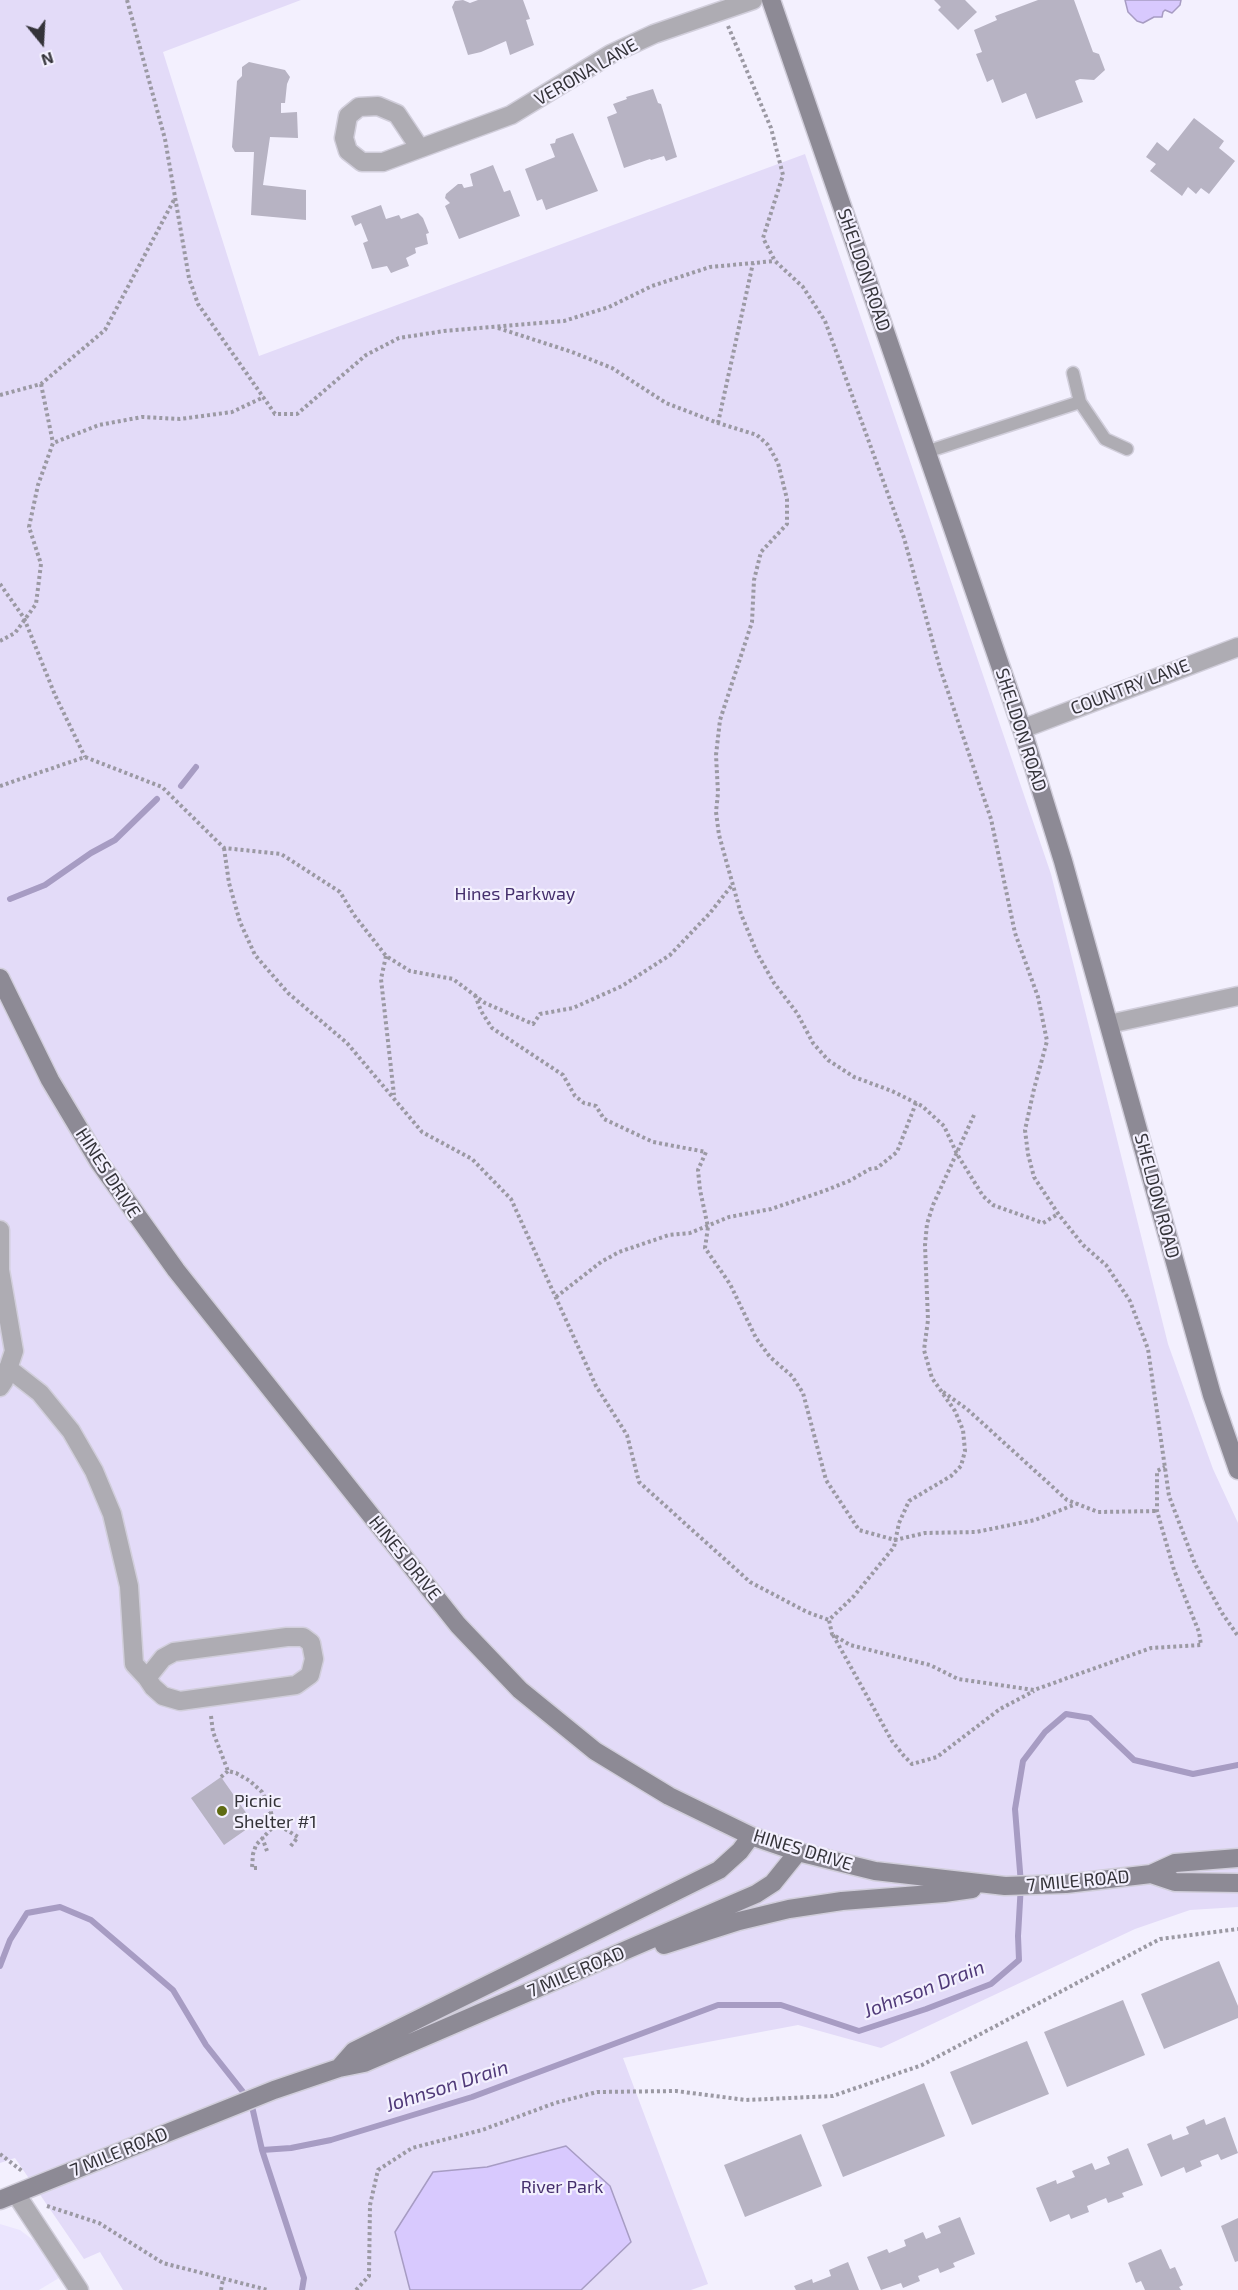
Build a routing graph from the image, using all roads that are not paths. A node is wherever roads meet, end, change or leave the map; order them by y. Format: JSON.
{"nodes":[{"id":1,"x":753,"y":0,"type":"edge"},
{"id":2,"x":771,"y":0,"type":"edge"},
{"id":3,"x":419,"y":147,"type":"dead end"},
{"id":4,"x":1073,"y":373,"type":"dead end"},
{"id":5,"x":1080,"y":402,"type":"junction"},
{"id":6,"x":1127,"y":449,"type":"dead end"},
{"id":7,"x":927,"y":452,"type":"junction"},
{"id":8,"x":1238,"y":647,"type":"edge"},
{"id":9,"x":1022,"y":729,"type":"junction"},
{"id":10,"x":0,"y":978,"type":"edge"},
{"id":11,"x":1238,"y":996,"type":"edge"},
{"id":12,"x":1109,"y":1024,"type":"junction"},
{"id":13,"x":0,"y":1230,"type":"edge"},
{"id":14,"x":8,"y":1368,"type":"junction"},
{"id":15,"x":0,"y":1386,"type":"edge"},
{"id":16,"x":1238,"y":1470,"type":"edge"},
{"id":17,"x":147,"y":1678,"type":"junction"},
{"id":18,"x":751,"y":1836,"type":"junction"},
{"id":19,"x":798,"y":1852,"type":"junction"},
{"id":20,"x":1238,"y":1858,"type":"edge"},
{"id":21,"x":1151,"y":1874,"type":"junction"},
{"id":22,"x":1238,"y":1883,"type":"edge"},
{"id":23,"x":1001,"y":1886,"type":"junction"},
{"id":24,"x":568,"y":1975,"type":"junction"},
{"id":25,"x":339,"y":2068,"type":"junction"},
{"id":26,"x":8,"y":2197,"type":"edge"},
{"id":27,"x":79,"y":2290,"type":"edge"}],
"edges":[{"from":1,"to":3,"type":"street","name":"VERONA LANE"},
{"from":2,"to":7,"type":"street","name":"SHELDON ROAD"},
{"from":4,"to":5,"type":"lane"},
{"from":5,"to":6,"type":"lane"},
{"from":5,"to":7,"type":"lane"},
{"from":7,"to":9,"type":"street","name":"SHELDON ROAD"},
{"from":8,"to":9,"type":"street","name":"COUNTRY LANE"},
{"from":9,"to":12,"type":"street","name":"SHELDON ROAD"},
{"from":10,"to":18,"type":"street","name":"HINES DRIVE"},
{"from":11,"to":12,"type":"street"},
{"from":12,"to":16,"type":"street","name":"SHELDON ROAD"},
{"from":13,"to":14,"type":"street"},
{"from":14,"to":15,"type":"street"},
{"from":14,"to":17,"type":"street"},
{"from":17,"to":17,"type":"street"},
{"from":18,"to":19,"type":"street","name":"HINES DRIVE"},
{"from":18,"to":25,"type":"street","name":"7 MILE ROAD"},
{"from":19,"to":23,"type":"street","name":"HINES DRIVE"},
{"from":19,"to":24,"type":"street","name":"7 MILE ROAD"},
{"from":20,"to":21,"type":"street","name":"7 MILE ROAD"},
{"from":21,"to":22,"type":"street","name":"7 MILE ROAD"},
{"from":21,"to":23,"type":"street","name":"7 MILE ROAD"},
{"from":23,"to":24,"type":"street"},
{"from":24,"to":25,"type":"street","name":"7 MILE ROAD"},
{"from":25,"to":26,"type":"street","name":"7 MILE ROAD"},
{"from":26,"to":27,"type":"street"}]}
